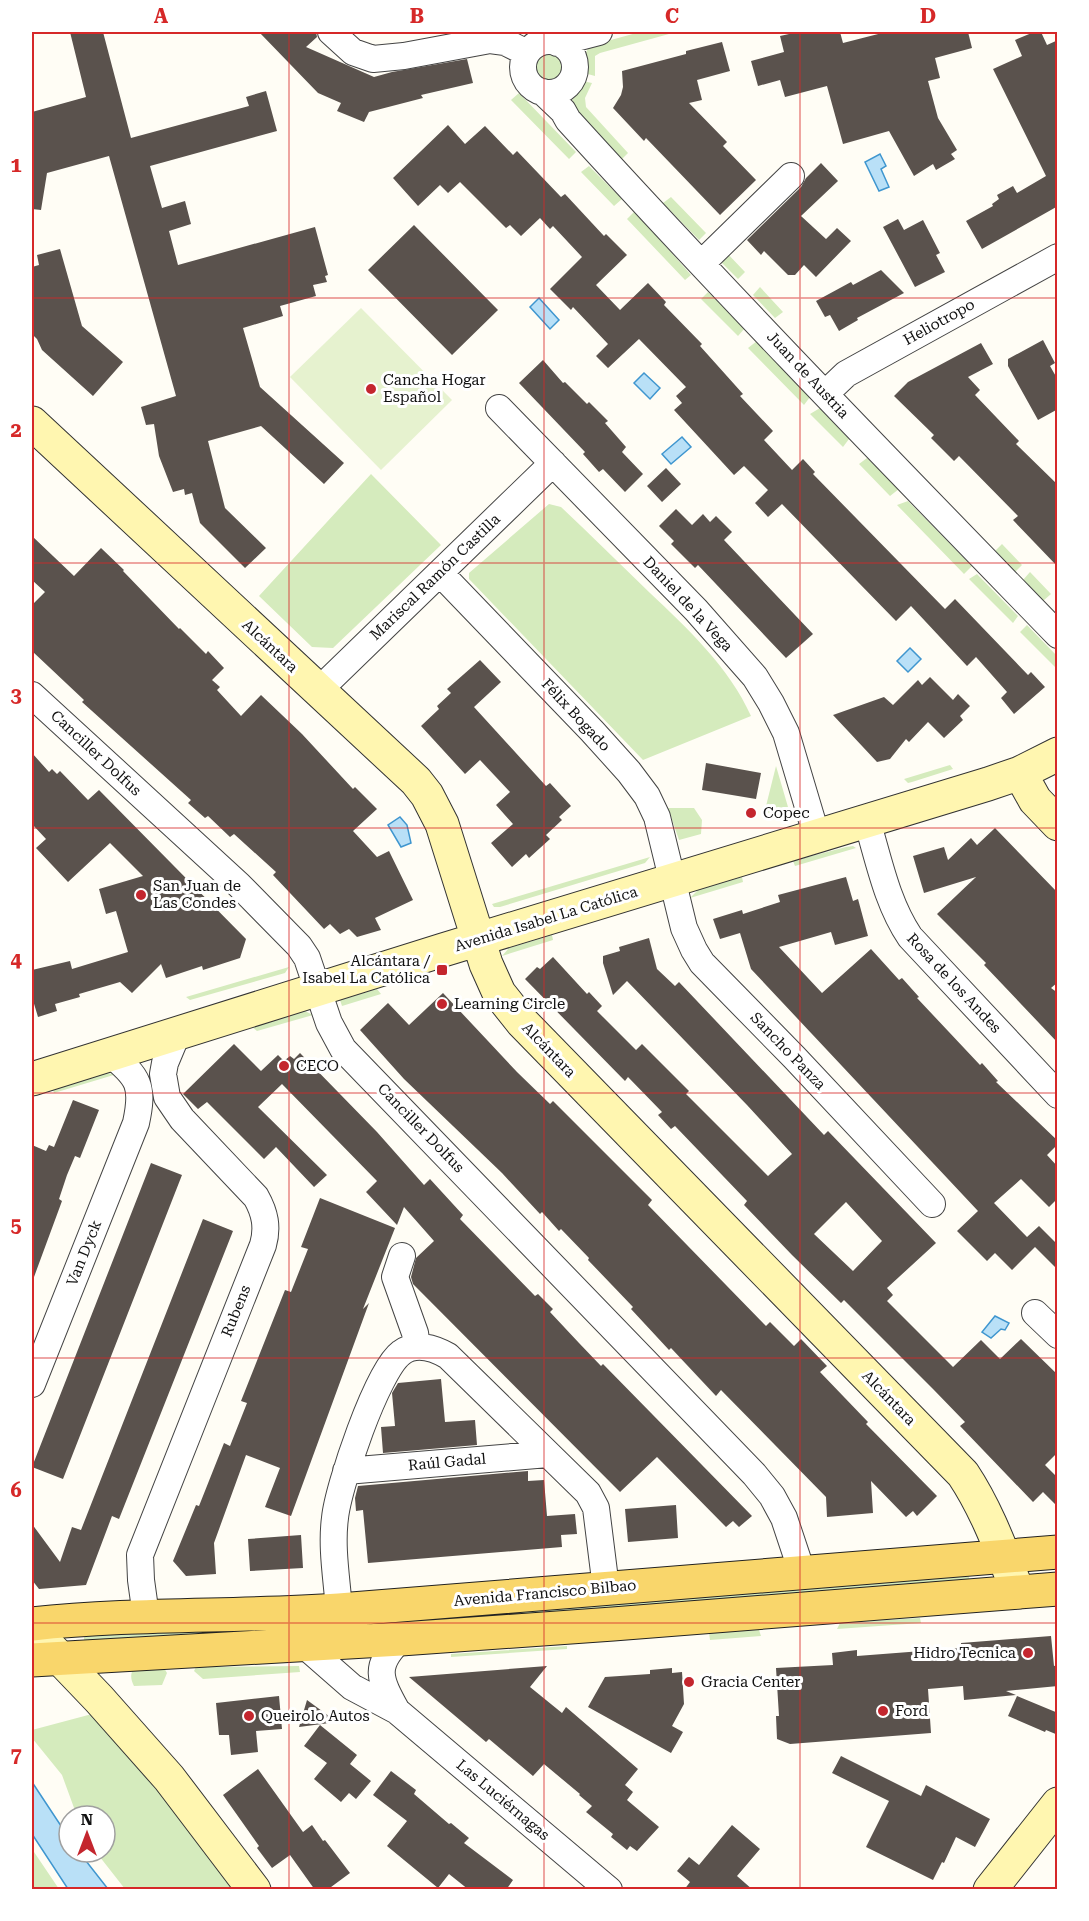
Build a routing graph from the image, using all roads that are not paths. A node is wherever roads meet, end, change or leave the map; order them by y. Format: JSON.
{"nodes":[{"id":1,"x":331,"y":32,"type":"edge"},
{"id":2,"x":578,"y":41,"type":"edge"},
{"id":3,"x":527,"y":53,"type":"junction"},
{"id":4,"x":557,"y":97,"type":"junction"},
{"id":5,"x":791,"y":176,"type":"dead end"},
{"id":6,"x":1058,"y":257,"type":"edge"},
{"id":7,"x":702,"y":263,"type":"junction"},
{"id":8,"x":825,"y":394,"type":"junction"},
{"id":9,"x":499,"y":408,"type":"dead end"},
{"id":10,"x":32,"y":423,"type":"edge"},
{"id":11,"x":553,"y":463,"type":"junction"},
{"id":12,"x":440,"y":573,"type":"junction"},
{"id":13,"x":1058,"y":635,"type":"edge"},
{"id":14,"x":318,"y":691,"type":"junction"},
{"id":15,"x":32,"y":694,"type":"edge"},
{"id":16,"x":1058,"y":754,"type":"edge"},
{"id":17,"x":1020,"y":772,"type":"junction"},
{"id":18,"x":867,"y":821,"type":"junction"},
{"id":19,"x":1058,"y":824,"type":"edge"},
{"id":20,"x":817,"y":837,"type":"junction"},
{"id":21,"x":672,"y":882,"type":"junction"},
{"id":22,"x":479,"y":940,"type":"junction"},
{"id":23,"x":318,"y":988,"type":"junction"},
{"id":24,"x":178,"y":1032,"type":"junction"},
{"id":25,"x":110,"y":1054,"type":"junction"},
{"id":26,"x":32,"y":1079,"type":"edge"},
{"id":27,"x":1058,"y":1095,"type":"edge"},
{"id":28,"x":176,"y":1111,"type":"junction"},
{"id":29,"x":136,"y":1123,"type":"junction"},
{"id":30,"x":932,"y":1204,"type":"dead end"},
{"id":31,"x":402,"y":1256,"type":"dead end"},
{"id":32,"x":1035,"y":1313,"type":"dead end"},
{"id":33,"x":1058,"y":1335,"type":"edge"},
{"id":34,"x":417,"y":1346,"type":"junction"},
{"id":35,"x":32,"y":1384,"type":"edge"},
{"id":36,"x":548,"y":1454,"type":"junction"},
{"id":37,"x":346,"y":1471,"type":"junction"},
{"id":38,"x":1058,"y":1552,"type":"edge"},
{"id":39,"x":1004,"y":1557,"type":"junction"},
{"id":40,"x":802,"y":1572,"type":"junction"},
{"id":41,"x":606,"y":1588,"type":"junction"},
{"id":42,"x":1058,"y":1589,"type":"edge"},
{"id":43,"x":1018,"y":1592,"type":"junction"},
{"id":44,"x":339,"y":1610,"type":"junction"},
{"id":45,"x":146,"y":1616,"type":"junction"},
{"id":46,"x":32,"y":1624,"type":"edge"},
{"id":47,"x":32,"y":1629,"type":"edge"},
{"id":48,"x":401,"y":1639,"type":"junction"},
{"id":49,"x":303,"y":1645,"type":"junction"},
{"id":50,"x":45,"y":1659,"type":"edge"},
{"id":51,"x":397,"y":1711,"type":"junction"},
{"id":52,"x":1058,"y":1804,"type":"edge"},
{"id":53,"x":254,"y":1890,"type":"edge"},
{"id":54,"x":609,"y":1890,"type":"edge"},
{"id":55,"x":990,"y":1890,"type":"edge"}],
"edges":[{"from":1,"to":3,"type":"street"},
{"from":2,"to":3,"type":"street"},
{"from":2,"to":4,"type":"street"},
{"from":3,"to":4,"type":"street"},
{"from":4,"to":7,"type":"street","name":"Juan de Austria"},
{"from":5,"to":7,"type":"street"},
{"from":6,"to":8,"type":"street","name":"Heliotropo"},
{"from":7,"to":8,"type":"street","name":"Juan de Austria"},
{"from":8,"to":13,"type":"street","name":"Juan de Austria"},
{"from":9,"to":11,"type":"street","name":"Daniel de la Vega"},
{"from":10,"to":14,"type":"street","name":"Alcántara"},
{"from":11,"to":12,"type":"street","name":"Mariscal Ramón Castilla"},
{"from":11,"to":20,"type":"street","name":"Daniel de la Vega"},
{"from":12,"to":14,"type":"street","name":"Mariscal Ramón Castilla"},
{"from":12,"to":21,"type":"street","name":"Félix Bogado"},
{"from":14,"to":22,"type":"street","name":"Alcántara"},
{"from":15,"to":23,"type":"street","name":"Canciller Dolfus"},
{"from":16,"to":17,"type":"street","name":"Avenida Isabel La Católica"},
{"from":17,"to":18,"type":"street","name":"Avenida Isabel La Católica"},
{"from":17,"to":19,"type":"street"},
{"from":18,"to":20,"type":"street","name":"Avenida Isabel La Católica"},
{"from":18,"to":27,"type":"street","name":"Rosa de los Andes"},
{"from":20,"to":21,"type":"street","name":"Avenida Isabel La Católica"},
{"from":21,"to":22,"type":"street","name":"Avenida Isabel La Católica"},
{"from":21,"to":30,"type":"street","name":"Sancho Panza"},
{"from":22,"to":23,"type":"street","name":"Avenida Isabel La Católica"},
{"from":22,"to":39,"type":"street","name":"Alcántara"},
{"from":23,"to":24,"type":"street","name":"Avenida Isabel La Católica"},
{"from":23,"to":40,"type":"street","name":"Canciller Dolfus"},
{"from":24,"to":25,"type":"street","name":"Avenida Isabel La Católica"},
{"from":24,"to":28,"type":"street","name":"Rubens"},
{"from":25,"to":26,"type":"street","name":"Avenida Isabel La Católica"},
{"from":25,"to":29,"type":"street","name":"Van Dyck"},
{"from":28,"to":29,"type":"street"},
{"from":28,"to":45,"type":"street","name":"Rubens"},
{"from":29,"to":35,"type":"street","name":"Van Dyck"},
{"from":31,"to":34,"type":"street"},
{"from":32,"to":33,"type":"street"},
{"from":34,"to":36,"type":"street"},
{"from":34,"to":37,"type":"street"},
{"from":36,"to":37,"type":"street","name":"Raúl Gadal"},
{"from":36,"to":41,"type":"street"},
{"from":37,"to":44,"type":"street"},
{"from":38,"to":39,"type":"main road","name":"Avenida Francisco Bilbao"},
{"from":39,"to":40,"type":"main road","name":"Avenida Francisco Bilbao"},
{"from":39,"to":43,"type":"street","name":"Alcántara"},
{"from":40,"to":41,"type":"main road","name":"Avenida Francisco Bilbao"},
{"from":41,"to":44,"type":"main road","name":"Avenida Francisco Bilbao"},
{"from":42,"to":43,"type":"main road"},
{"from":43,"to":48,"type":"main road"},
{"from":44,"to":45,"type":"main road","name":"Avenida Francisco Bilbao"},
{"from":45,"to":46,"type":"main road","name":"Avenida Francisco Bilbao"},
{"from":47,"to":50,"type":"street"},
{"from":48,"to":49,"type":"main road"},
{"from":48,"to":51,"type":"street","name":"Las Luciérnagas"},
{"from":49,"to":50,"type":"main road"},
{"from":49,"to":51,"type":"street","name":"Las Luciérnagas"},
{"from":50,"to":53,"type":"street"},
{"from":51,"to":54,"type":"street","name":"Las Luciérnagas"},
{"from":52,"to":55,"type":"street"}]}
